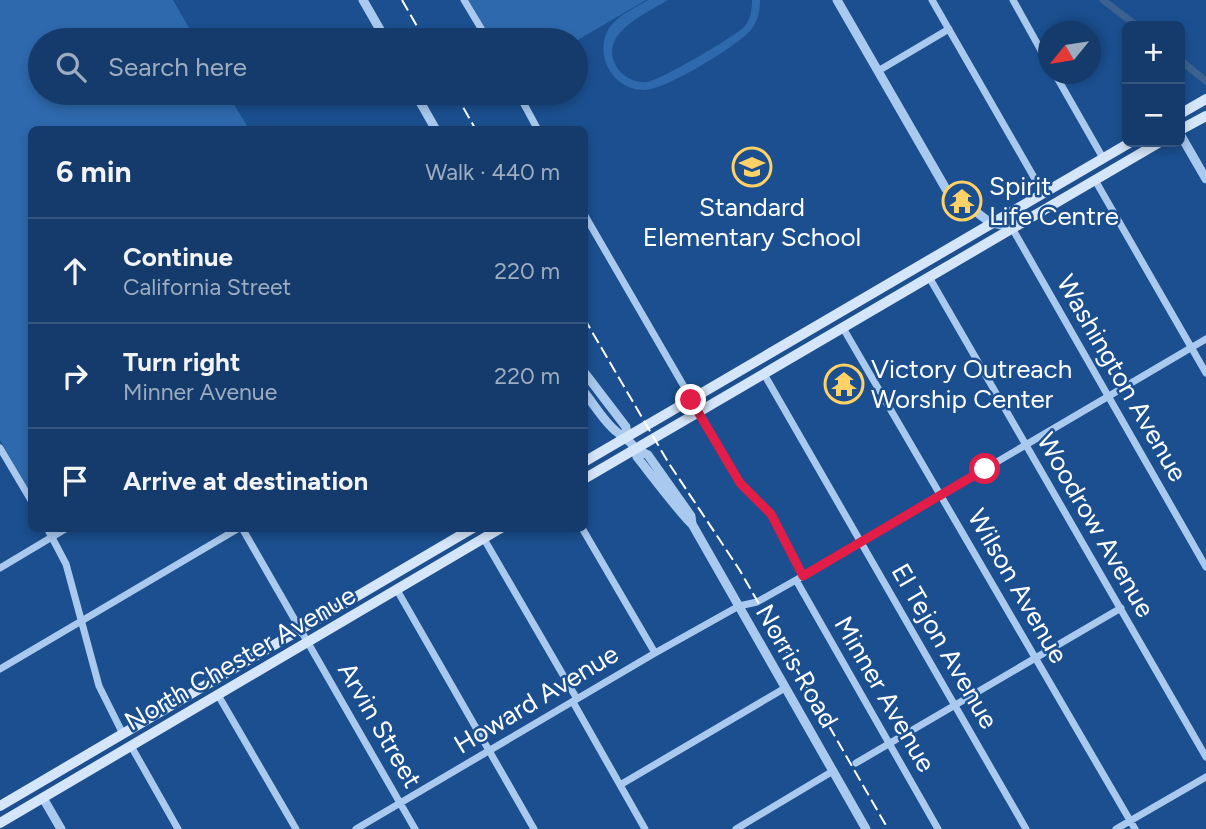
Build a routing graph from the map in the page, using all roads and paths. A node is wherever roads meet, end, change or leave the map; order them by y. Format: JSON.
{"nodes":[{"id":1,"x":363,"y":0,"type":"edge"},
{"id":2,"x":464,"y":0,"type":"edge"},
{"id":3,"x":837,"y":0,"type":"edge"},
{"id":4,"x":932,"y":0,"type":"edge"},
{"id":5,"x":1013,"y":0,"type":"edge"},
{"id":6,"x":379,"y":28,"type":"edge"},
{"id":7,"x":481,"y":28,"type":"edge"},
{"id":8,"x":949,"y":29,"type":"junction"},
{"id":9,"x":1038,"y":45,"type":"edge"},
{"id":10,"x":878,"y":71,"type":"junction"},
{"id":11,"x":1061,"y":84,"type":"edge"},
{"id":12,"x":1206,"y":99,"type":"edge"},
{"id":13,"x":422,"y":105,"type":"edge"},
{"id":14,"x":524,"y":105,"type":"edge"},
{"id":15,"x":1185,"y":111,"type":"edge"},
{"id":16,"x":1206,"y":116,"type":"edge"},
{"id":17,"x":434,"y":126,"type":"edge"},
{"id":18,"x":536,"y":126,"type":"edge"},
{"id":19,"x":1185,"y":129,"type":"edge"},
{"id":20,"x":1185,"y":141,"type":"edge"},
{"id":21,"x":1122,"y":147,"type":"edge"},
{"id":22,"x":1151,"y":147,"type":"edge"},
{"id":23,"x":1103,"y":158,"type":"junction"},
{"id":24,"x":1206,"y":179,"type":"edge"},
{"id":25,"x":1095,"y":180,"type":"junction"},
{"id":26,"x":1084,"y":186,"type":"junction"},
{"id":27,"x":1043,"y":193,"type":"junction"},
{"id":28,"x":588,"y":221,"type":"edge"},
{"id":29,"x":992,"y":224,"type":"junction"},
{"id":30,"x":1012,"y":228,"type":"junction"},
{"id":31,"x":929,"y":277,"type":"junction"},
{"id":32,"x":843,"y":328,"type":"junction"},
{"id":33,"x":1206,"y":339,"type":"edge"},
{"id":34,"x":1192,"y":347,"type":"junction"},
{"id":35,"x":1206,"y":373,"type":"edge"},
{"id":36,"x":764,"y":374,"type":"junction"},
{"id":37,"x":588,"y":377,"type":"edge"},
{"id":38,"x":1109,"y":396,"type":"junction"},
{"id":39,"x":588,"y":397,"type":"edge"},
{"id":40,"x":691,"y":400,"type":"junction"},
{"id":41,"x":698,"y":413,"type":"junction"},
{"id":42,"x":626,"y":436,"type":"junction"},
{"id":43,"x":1026,"y":444,"type":"junction"},
{"id":44,"x":0,"y":449,"type":"edge"},
{"id":45,"x":636,"y":449,"type":"junction"},
{"id":46,"x":588,"y":460,"type":"edge"},
{"id":47,"x":588,"y":477,"type":"edge"},
{"id":48,"x":28,"y":495,"type":"edge"},
{"id":49,"x":941,"y":495,"type":"junction"},
{"id":50,"x":49,"y":532,"type":"edge"},
{"id":51,"x":60,"y":532,"type":"edge"},
{"id":52,"x":234,"y":532,"type":"edge"},
{"id":53,"x":243,"y":532,"type":"edge"},
{"id":54,"x":466,"y":532,"type":"edge"},
{"id":55,"x":474,"y":532,"type":"edge"},
{"id":56,"x":495,"y":532,"type":"edge"},
{"id":57,"x":584,"y":532,"type":"edge"},
{"id":58,"x":52,"y":537,"type":"junction"},
{"id":59,"x":484,"y":539,"type":"junction"},
{"id":60,"x":861,"y":542,"type":"junction"},
{"id":61,"x":459,"y":553,"type":"junction"},
{"id":62,"x":1205,"y":561,"type":"edge"},
{"id":63,"x":0,"y":568,"type":"edge"},
{"id":64,"x":799,"y":578,"type":"junction"},
{"id":65,"x":397,"y":590,"type":"junction"},
{"id":66,"x":738,"y":606,"type":"junction"},
{"id":67,"x":1121,"y":608,"type":"junction"},
{"id":68,"x":81,"y":621,"type":"junction"},
{"id":69,"x":301,"y":630,"type":"junction"},
{"id":70,"x":307,"y":642,"type":"junction"},
{"id":71,"x":655,"y":653,"type":"junction"},
{"id":72,"x":1035,"y":658,"type":"junction"},
{"id":73,"x":0,"y":669,"type":"edge"},
{"id":74,"x":785,"y":688,"type":"junction"},
{"id":75,"x":218,"y":695,"type":"junction"},
{"id":76,"x":575,"y":700,"type":"junction"},
{"id":77,"x":955,"y":705,"type":"junction"},
{"id":78,"x":150,"y":718,"type":"junction"},
{"id":79,"x":123,"y":734,"type":"junction"},
{"id":80,"x":889,"y":743,"type":"junction"},
{"id":81,"x":131,"y":746,"type":"junction"},
{"id":82,"x":490,"y":751,"type":"junction"},
{"id":83,"x":1206,"y":757,"type":"edge"},
{"id":84,"x":856,"y":763,"type":"dead end"},
{"id":85,"x":833,"y":771,"type":"junction"},
{"id":86,"x":1206,"y":776,"type":"edge"},
{"id":87,"x":620,"y":785,"type":"junction"},
{"id":88,"x":43,"y":798,"type":"junction"},
{"id":89,"x":401,"y":803,"type":"junction"},
{"id":90,"x":0,"y":806,"type":"edge"},
{"id":91,"x":1130,"y":821,"type":"junction"},
{"id":92,"x":0,"y":823,"type":"edge"},
{"id":93,"x":61,"y":829,"type":"edge"},
{"id":94,"x":178,"y":829,"type":"edge"},
{"id":95,"x":296,"y":829,"type":"edge"},
{"id":96,"x":356,"y":829,"type":"edge"},
{"id":97,"x":415,"y":829,"type":"edge"},
{"id":98,"x":534,"y":829,"type":"edge"},
{"id":99,"x":645,"y":829,"type":"edge"},
{"id":100,"x":736,"y":829,"type":"edge"},
{"id":101,"x":866,"y":829,"type":"edge"},
{"id":102,"x":939,"y":829,"type":"edge"},
{"id":103,"x":1026,"y":829,"type":"edge"},
{"id":104,"x":1116,"y":829,"type":"edge"},
{"id":105,"x":1135,"y":829,"type":"edge"}],
"edges":[{"from":1,"to":6,"type":"street"},
{"from":2,"to":7,"type":"street"},
{"from":3,"to":10,"type":"street"},
{"from":4,"to":8,"type":"street"},
{"from":5,"to":9,"type":"street"},
{"from":8,"to":10,"type":"street"},
{"from":8,"to":27,"type":"street"},
{"from":10,"to":29,"type":"street"},
{"from":11,"to":23,"type":"street"},
{"from":12,"to":15,"type":"main road"},
{"from":13,"to":17,"type":"street"},
{"from":14,"to":18,"type":"street"},
{"from":16,"to":19,"type":"main road"},
{"from":20,"to":24,"type":"street"},
{"from":21,"to":23,"type":"main road"},
{"from":22,"to":25,"type":"main road"},
{"from":23,"to":26,"type":"main road"},
{"from":23,"to":27,"type":"main road"},
{"from":25,"to":26,"type":"main road"},
{"from":25,"to":34,"type":"street"},
{"from":26,"to":30,"type":"main road"},
{"from":27,"to":29,"type":"main road"},
{"from":28,"to":40,"type":"street","name":"Minner Avenue"},
{"from":29,"to":30,"type":"street"},
{"from":29,"to":40,"type":"main road"},
{"from":30,"to":31,"type":"main road"},
{"from":30,"to":38,"type":"street","name":"Washington Avenue"},
{"from":31,"to":32,"type":"main road"},
{"from":31,"to":43,"type":"street","name":"Woodrow Avenue"},
{"from":32,"to":36,"type":"main road"},
{"from":32,"to":49,"type":"street","name":"Wilson Avenue"},
{"from":33,"to":34,"type":"street","name":"Howard Avenue"},
{"from":34,"to":35,"type":"street"},
{"from":34,"to":38,"type":"street","name":"Howard Avenue"},
{"from":36,"to":41,"type":"main road"},
{"from":36,"to":60,"type":"street","name":"El Tejon Avenue"},
{"from":37,"to":42,"type":"street"},
{"from":38,"to":43,"type":"street","name":"Howard Avenue"},
{"from":38,"to":62,"type":"street","name":"Washington Avenue"},
{"from":39,"to":42,"type":"street"},
{"from":40,"to":41,"type":"street","name":"Minner Avenue"},
{"from":40,"to":42,"type":"main road"},
{"from":41,"to":45,"type":"main road"},
{"from":41,"to":64,"type":"street","name":"Minner Avenue"},
{"from":42,"to":45,"type":"street","name":"Norris Road"},
{"from":42,"to":46,"type":"main road"},
{"from":43,"to":49,"type":"street","name":"Howard Avenue"},
{"from":43,"to":67,"type":"street","name":"Woodrow Avenue"},
{"from":44,"to":48,"type":"street"},
{"from":45,"to":47,"type":"main road"},
{"from":45,"to":66,"type":"street","name":"Norris Road"},
{"from":49,"to":60,"type":"street","name":"Howard Avenue"},
{"from":49,"to":72,"type":"street","name":"Wilson Avenue"},
{"from":50,"to":58,"type":"street"},
{"from":51,"to":58,"type":"street"},
{"from":52,"to":68,"type":"street"},
{"from":53,"to":69,"type":"street","name":"Arvin Street"},
{"from":54,"to":69,"type":"main road","name":"North Chester Avenue"},
{"from":55,"to":61,"type":"main road"},
{"from":56,"to":59,"type":"main road","name":"North Chester Avenue"},
{"from":57,"to":71,"type":"street"},
{"from":58,"to":63,"type":"street"},
{"from":58,"to":68,"type":"street"},
{"from":59,"to":61,"type":"main road","name":"North Chester Avenue"},
{"from":59,"to":76,"type":"street"},
{"from":60,"to":64,"type":"street","name":"Howard Avenue"},
{"from":60,"to":77,"type":"street","name":"El Tejon Avenue"},
{"from":61,"to":65,"type":"main road","name":"North Chester Avenue"},
{"from":64,"to":66,"type":"street","name":"Howard Avenue"},
{"from":64,"to":80,"type":"street","name":"Minner Avenue"},
{"from":65,"to":70,"type":"main road","name":"North Chester Avenue"},
{"from":65,"to":82,"type":"street"},
{"from":66,"to":71,"type":"street","name":"Howard Avenue"},
{"from":66,"to":74,"type":"street","name":"Norris Road"},
{"from":67,"to":72,"type":"street"},
{"from":67,"to":83,"type":"street","name":"Woodrow Avenue"},
{"from":68,"to":73,"type":"street"},
{"from":68,"to":79,"type":"street"},
{"from":69,"to":70,"type":"street","name":"Arvin Street"},
{"from":69,"to":78,"type":"main road","name":"North Chester Avenue"},
{"from":70,"to":75,"type":"main road","name":"North Chester Avenue"},
{"from":70,"to":89,"type":"street","name":"Arvin Street"},
{"from":71,"to":76,"type":"street","name":"Howard Avenue"},
{"from":72,"to":77,"type":"street"},
{"from":72,"to":91,"type":"street","name":"Wilson Avenue"},
{"from":74,"to":85,"type":"street","name":"Norris Road"},
{"from":74,"to":87,"type":"street"},
{"from":75,"to":81,"type":"main road","name":"North Chester Avenue"},
{"from":75,"to":95,"type":"street"},
{"from":76,"to":82,"type":"street","name":"Howard Avenue"},
{"from":76,"to":87,"type":"street"},
{"from":77,"to":80,"type":"street"},
{"from":77,"to":103,"type":"street","name":"El Tejon Avenue"},
{"from":78,"to":79,"type":"main road","name":"North Chester Avenue"},
{"from":78,"to":81,"type":"main road"},
{"from":79,"to":90,"type":"main road","name":"North Chester Avenue"},
{"from":80,"to":84,"type":"street"},
{"from":80,"to":102,"type":"street","name":"Minner Avenue"},
{"from":81,"to":88,"type":"main road","name":"North Chester Avenue"},
{"from":81,"to":94,"type":"street"},
{"from":82,"to":89,"type":"street","name":"Howard Avenue"},
{"from":82,"to":98,"type":"street"},
{"from":85,"to":100,"type":"street"},
{"from":85,"to":101,"type":"street","name":"Norris Road"},
{"from":86,"to":91,"type":"street"},
{"from":87,"to":99,"type":"street"},
{"from":88,"to":92,"type":"main road","name":"North Chester Avenue"},
{"from":88,"to":93,"type":"street"},
{"from":89,"to":96,"type":"street","name":"Howard Avenue"},
{"from":89,"to":97,"type":"street","name":"Arvin Street"},
{"from":91,"to":104,"type":"street"},
{"from":91,"to":105,"type":"street","name":"Wilson Avenue"}]}
